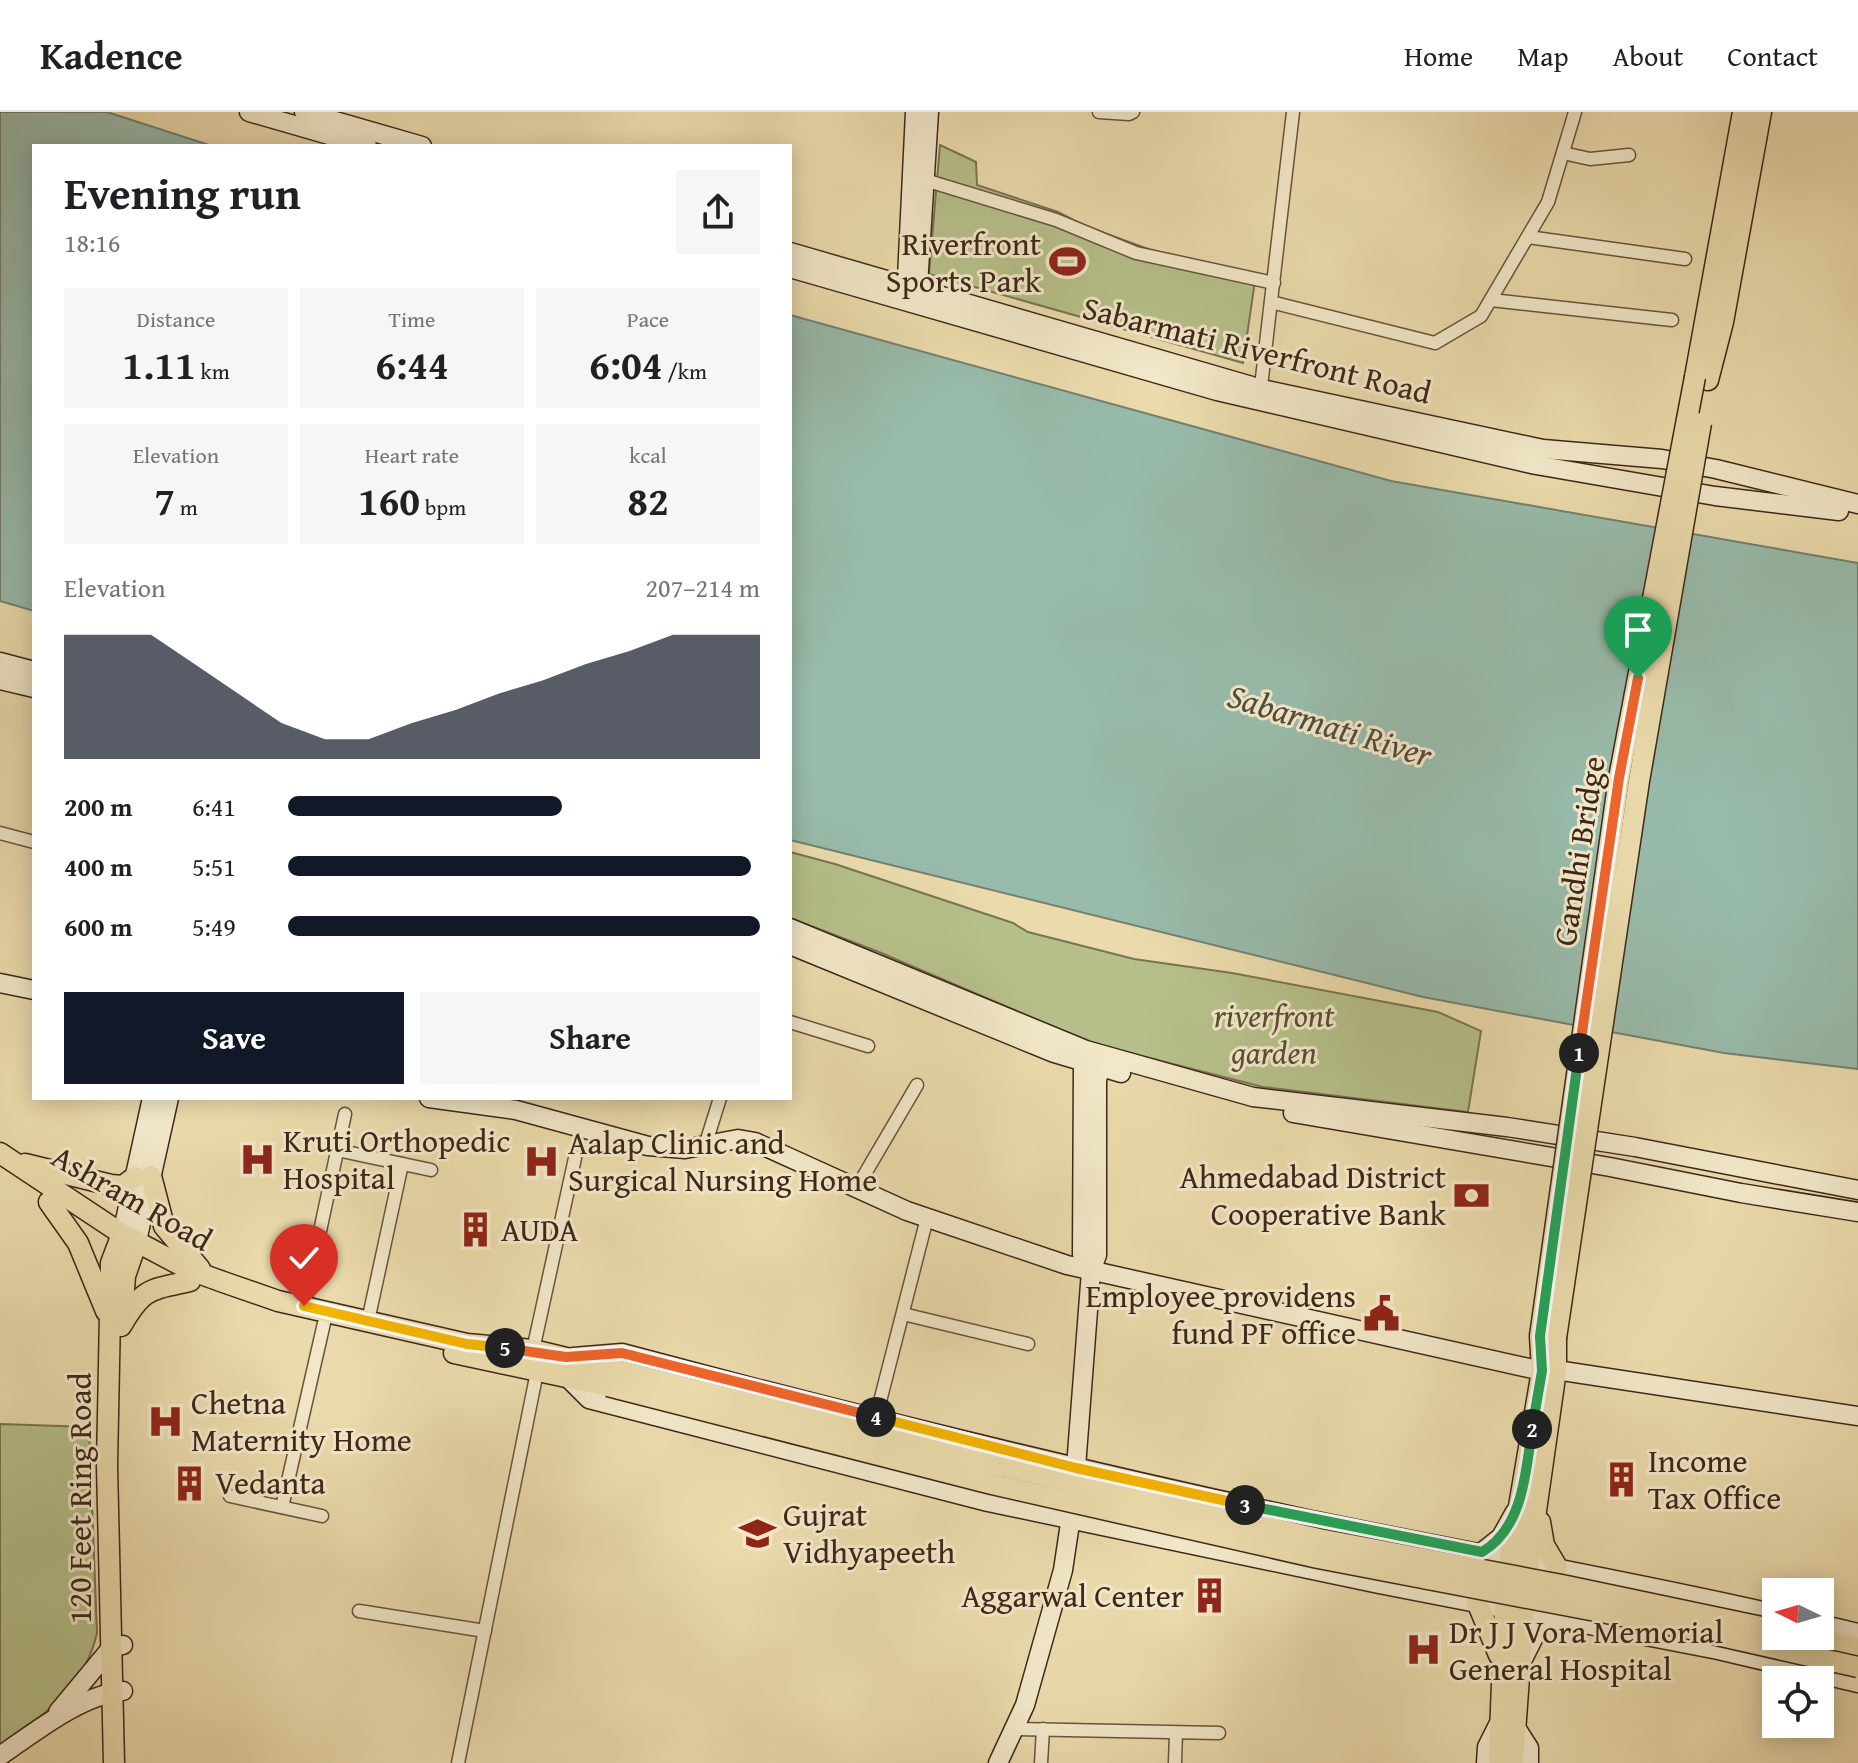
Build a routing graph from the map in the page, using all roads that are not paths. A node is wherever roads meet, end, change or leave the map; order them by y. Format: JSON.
{"nodes":[{"id":1,"x":249,"y":112,"type":"edge"},
{"id":2,"x":304,"y":112,"type":"edge"},
{"id":3,"x":915,"y":112,"type":"edge"},
{"id":4,"x":929,"y":112,"type":"edge"},
{"id":5,"x":1099,"y":112,"type":"edge"},
{"id":6,"x":1133,"y":112,"type":"edge"},
{"id":7,"x":1293,"y":112,"type":"edge"},
{"id":8,"x":1575,"y":112,"type":"edge"},
{"id":9,"x":1743,"y":112,"type":"edge"},
{"id":10,"x":1761,"y":112,"type":"edge"},
{"id":11,"x":360,"y":144,"type":"edge"},
{"id":12,"x":415,"y":144,"type":"edge"},
{"id":13,"x":1563,"y":153,"type":"junction"},
{"id":14,"x":1629,"y":155,"type":"dead end"},
{"id":15,"x":925,"y":180,"type":"junction"},
{"id":16,"x":1528,"y":237,"type":"junction"},
{"id":17,"x":792,"y":253,"type":"edge"},
{"id":18,"x":1685,"y":259,"type":"dead end"},
{"id":19,"x":792,"y":268,"type":"edge"},
{"id":20,"x":1274,"y":283,"type":"junction"},
{"id":21,"x":911,"y":296,"type":"junction"},
{"id":22,"x":1491,"y":300,"type":"junction"},
{"id":23,"x":1271,"y":302,"type":"junction"},
{"id":24,"x":1672,"y":320,"type":"dead end"},
{"id":25,"x":1702,"y":378,"type":"junction"},
{"id":26,"x":1260,"y":394,"type":"junction"},
{"id":27,"x":1858,"y":504,"type":"edge"},
{"id":28,"x":1858,"y":513,"type":"edge"},
{"id":29,"x":0,"y":662,"type":"edge"},
{"id":30,"x":32,"y":670,"type":"edge"},
{"id":31,"x":0,"y":680,"type":"edge"},
{"id":32,"x":32,"y":688,"type":"edge"},
{"id":33,"x":0,"y":833,"type":"edge"},
{"id":34,"x":32,"y":841,"type":"edge"},
{"id":35,"x":792,"y":929,"type":"edge"},
{"id":36,"x":792,"y":946,"type":"edge"},
{"id":37,"x":0,"y":983,"type":"edge"},
{"id":38,"x":32,"y":990,"type":"edge"},
{"id":39,"x":792,"y":1023,"type":"edge"},
{"id":40,"x":868,"y":1046,"type":"dead end"},
{"id":41,"x":1092,"y":1059,"type":"junction"},
{"id":42,"x":917,"y":1085,"type":"dead end"},
{"id":43,"x":152,"y":1100,"type":"edge"},
{"id":44,"x":168,"y":1100,"type":"edge"},
{"id":45,"x":458,"y":1100,"type":"edge"},
{"id":46,"x":719,"y":1100,"type":"edge"},
{"id":47,"x":517,"y":1104,"type":"edge"},
{"id":48,"x":345,"y":1114,"type":"dead end"},
{"id":49,"x":705,"y":1146,"type":"junction"},
{"id":50,"x":337,"y":1150,"type":"junction"},
{"id":51,"x":575,"y":1158,"type":"dead end"},
{"id":52,"x":3,"y":1161,"type":"edge"},
{"id":53,"x":402,"y":1164,"type":"junction"},
{"id":54,"x":431,"y":1170,"type":"dead end"},
{"id":55,"x":143,"y":1177,"type":"junction"},
{"id":56,"x":856,"y":1189,"type":"junction"},
{"id":57,"x":1858,"y":1190,"type":"edge"},
{"id":58,"x":49,"y":1202,"type":"junction"},
{"id":59,"x":1858,"y":1212,"type":"edge"},
{"id":60,"x":927,"y":1218,"type":"junction"},
{"id":61,"x":127,"y":1244,"type":"junction"},
{"id":62,"x":1091,"y":1271,"type":"junction"},
{"id":63,"x":198,"y":1279,"type":"junction"},
{"id":64,"x":304,"y":1306,"type":"junction"},
{"id":65,"x":903,"y":1314,"type":"junction"},
{"id":66,"x":368,"y":1321,"type":"junction"},
{"id":67,"x":324,"y":1323,"type":"junction"},
{"id":68,"x":116,"y":1324,"type":"junction"},
{"id":69,"x":1028,"y":1344,"type":"dead end"},
{"id":70,"x":533,"y":1350,"type":"junction"},
{"id":71,"x":566,"y":1367,"type":"junction"},
{"id":72,"x":1549,"y":1371,"type":"junction"},
{"id":73,"x":537,"y":1372,"type":"junction"},
{"id":74,"x":610,"y":1377,"type":"junction"},
{"id":75,"x":1858,"y":1416,"type":"edge"},
{"id":76,"x":876,"y":1417,"type":"junction"},
{"id":77,"x":1076,"y":1468,"type":"junction"},
{"id":78,"x":230,"y":1496,"type":"dead end"},
{"id":79,"x":1529,"y":1502,"type":"junction"},
{"id":80,"x":282,"y":1507,"type":"junction"},
{"id":81,"x":322,"y":1516,"type":"dead end"},
{"id":82,"x":1071,"y":1519,"type":"junction"},
{"id":83,"x":1482,"y":1552,"type":"junction"},
{"id":84,"x":1557,"y":1567,"type":"junction"},
{"id":85,"x":1518,"y":1571,"type":"junction"},
{"id":86,"x":1477,"y":1602,"type":"junction"},
{"id":87,"x":1513,"y":1609,"type":"junction"},
{"id":88,"x":359,"y":1611,"type":"dead end"},
{"id":89,"x":1762,"y":1611,"type":"edge"},
{"id":90,"x":1545,"y":1615,"type":"junction"},
{"id":91,"x":1762,"y":1627,"type":"edge"},
{"id":92,"x":1834,"y":1627,"type":"edge"},
{"id":93,"x":485,"y":1631,"type":"junction"},
{"id":94,"x":1858,"y":1633,"type":"edge"},
{"id":95,"x":1834,"y":1643,"type":"edge"},
{"id":96,"x":117,"y":1646,"type":"junction"},
{"id":97,"x":1858,"y":1648,"type":"edge"},
{"id":98,"x":1858,"y":1667,"type":"edge"},
{"id":99,"x":1510,"y":1668,"type":"junction"},
{"id":100,"x":1858,"y":1683,"type":"edge"},
{"id":101,"x":118,"y":1692,"type":"junction"},
{"id":102,"x":48,"y":1723,"type":"junction"},
{"id":103,"x":1015,"y":1729,"type":"junction"},
{"id":104,"x":1043,"y":1729,"type":"junction"},
{"id":105,"x":1176,"y":1733,"type":"junction"},
{"id":106,"x":1219,"y":1733,"type":"dead end"},
{"id":107,"x":0,"y":1756,"type":"edge"},
{"id":108,"x":1507,"y":1761,"type":"edge"},
{"id":109,"x":114,"y":1763,"type":"edge"},
{"id":110,"x":126,"y":1763,"type":"edge"},
{"id":111,"x":458,"y":1763,"type":"edge"},
{"id":112,"x":998,"y":1763,"type":"edge"},
{"id":113,"x":1041,"y":1763,"type":"edge"},
{"id":114,"x":1175,"y":1763,"type":"edge"}],
"edges":[{"from":1,"to":11,"type":"main road"},
{"from":2,"to":12,"type":"main road"},
{"from":3,"to":21,"type":"main road"},
{"from":4,"to":15,"type":"main road"},
{"from":5,"to":6,"type":"street"},
{"from":7,"to":20,"type":"street"},
{"from":8,"to":13,"type":"street"},
{"from":9,"to":25,"type":"main road"},
{"from":10,"to":25,"type":"main road"},
{"from":13,"to":14,"type":"street"},
{"from":13,"to":16,"type":"street"},
{"from":15,"to":20,"type":"street"},
{"from":15,"to":21,"type":"main road"},
{"from":16,"to":18,"type":"street"},
{"from":16,"to":22,"type":"street"},
{"from":17,"to":21,"type":"main road","name":"Sabarmati Riverfront Road"},
{"from":19,"to":21,"type":"main road","name":"Sabarmati Riverfront Road"},
{"from":20,"to":23,"type":"street"},
{"from":21,"to":26,"type":"main road","name":"Sabarmati Riverfront Road"},
{"from":22,"to":23,"type":"street"},
{"from":22,"to":24,"type":"street"},
{"from":23,"to":26,"type":"street"},
{"from":25,"to":72,"type":"main road","name":"Gandhi Bridge","bridge":true},
{"from":26,"to":27,"type":"main road","name":"Sabarmati Riverfront Road"},
{"from":26,"to":28,"type":"main road","name":"Sabarmati Riverfront Road"},
{"from":29,"to":30,"type":"main road"},
{"from":31,"to":32,"type":"main road"},
{"from":33,"to":34,"type":"street"},
{"from":35,"to":41,"type":"main road"},
{"from":36,"to":41,"type":"main road"},
{"from":37,"to":38,"type":"main road"},
{"from":39,"to":40,"type":"street"},
{"from":41,"to":57,"type":"main road"},
{"from":41,"to":59,"type":"main road"},
{"from":41,"to":62,"type":"main road"},
{"from":42,"to":56,"type":"street"},
{"from":43,"to":55,"type":"main road"},
{"from":44,"to":55,"type":"main road"},
{"from":45,"to":47,"type":"main road"},
{"from":46,"to":49,"type":"street"},
{"from":47,"to":49,"type":"main road"},
{"from":48,"to":50,"type":"street"},
{"from":49,"to":56,"type":"main road"},
{"from":50,"to":53,"type":"street"},
{"from":50,"to":64,"type":"street"},
{"from":51,"to":70,"type":"street"},
{"from":52,"to":55,"type":"main road"},
{"from":52,"to":58,"type":"main road","name":"Ashram Road"},
{"from":52,"to":61,"type":"main road","name":"Ashram Road"},
{"from":53,"to":54,"type":"street"},
{"from":53,"to":66,"type":"street"},
{"from":55,"to":61,"type":"main road"},
{"from":55,"to":63,"type":"main road"},
{"from":56,"to":60,"type":"main road"},
{"from":58,"to":61,"type":"main road","name":"Ashram Road"},
{"from":58,"to":68,"type":"main road"},
{"from":60,"to":62,"type":"main road"},
{"from":60,"to":65,"type":"street"},
{"from":61,"to":63,"type":"main road","name":"Ashram Road"},
{"from":61,"to":68,"type":"main road","name":"120 Feet Ring Road"},
{"from":62,"to":72,"type":"main road"},
{"from":62,"to":77,"type":"main road"},
{"from":63,"to":64,"type":"main road","name":"Ashram Road"},
{"from":63,"to":67,"type":"main road","name":"Ashram Road"},
{"from":63,"to":68,"type":"main road"},
{"from":64,"to":66,"type":"main road","name":"Ashram Road"},
{"from":65,"to":69,"type":"street"},
{"from":65,"to":76,"type":"street"},
{"from":66,"to":70,"type":"main road","name":"Ashram Road"},
{"from":67,"to":73,"type":"main road","name":"Ashram Road"},
{"from":67,"to":80,"type":"street"},
{"from":68,"to":96,"type":"main road","name":"120 Feet Ring Road"},
{"from":70,"to":71,"type":"main road","name":"Ashram Road"},
{"from":71,"to":73,"type":"main road","name":"Ashram Road"},
{"from":71,"to":74,"type":"main road"},
{"from":71,"to":76,"type":"main road"},
{"from":71,"to":82,"type":"main road"},
{"from":72,"to":75,"type":"main road"},
{"from":72,"to":79,"type":"main road","name":"Gandhi Bridge"},
{"from":73,"to":93,"type":"street"},
{"from":74,"to":91,"type":"main road","bridge":true},
{"from":74,"to":98,"type":"main road","bridge":true},
{"from":76,"to":77,"type":"main road"},
{"from":77,"to":82,"type":"main road"},
{"from":77,"to":83,"type":"main road"},
{"from":78,"to":80,"type":"street"},
{"from":79,"to":83,"type":"main road"},
{"from":79,"to":84,"type":"main road"},
{"from":79,"to":85,"type":"main road","name":"Gandhi Bridge"},
{"from":80,"to":81,"type":"street"},
{"from":82,"to":86,"type":"main road"},
{"from":82,"to":103,"type":"main road"},
{"from":83,"to":85,"type":"main road"},
{"from":84,"to":85,"type":"main road"},
{"from":84,"to":89,"type":"main road"},
{"from":85,"to":87,"type":"main road","name":"Gandhi Bridge"},
{"from":86,"to":87,"type":"main road"},
{"from":86,"to":99,"type":"main road"},
{"from":87,"to":90,"type":"main road"},
{"from":87,"to":99,"type":"main road","name":"Gandhi Bridge"},
{"from":88,"to":93,"type":"street"},
{"from":90,"to":99,"type":"main road"},
{"from":90,"to":100,"type":"main road"},
{"from":92,"to":94,"type":"main road"},
{"from":93,"to":111,"type":"street"},
{"from":95,"to":97,"type":"main road"},
{"from":96,"to":101,"type":"main road","name":"120 Feet Ring Road"},
{"from":96,"to":102,"type":"main road"},
{"from":99,"to":108,"type":"main road","name":"Gandhi Bridge"},
{"from":101,"to":102,"type":"main road"},
{"from":101,"to":109,"type":"main road","name":"120 Feet Ring Road"},
{"from":101,"to":110,"type":"main road","name":"120 Feet Ring Road"},
{"from":102,"to":107,"type":"main road"},
{"from":103,"to":104,"type":"street"},
{"from":103,"to":112,"type":"main road"},
{"from":104,"to":105,"type":"street"},
{"from":104,"to":113,"type":"street"},
{"from":105,"to":106,"type":"street"},
{"from":105,"to":114,"type":"street"}]}
